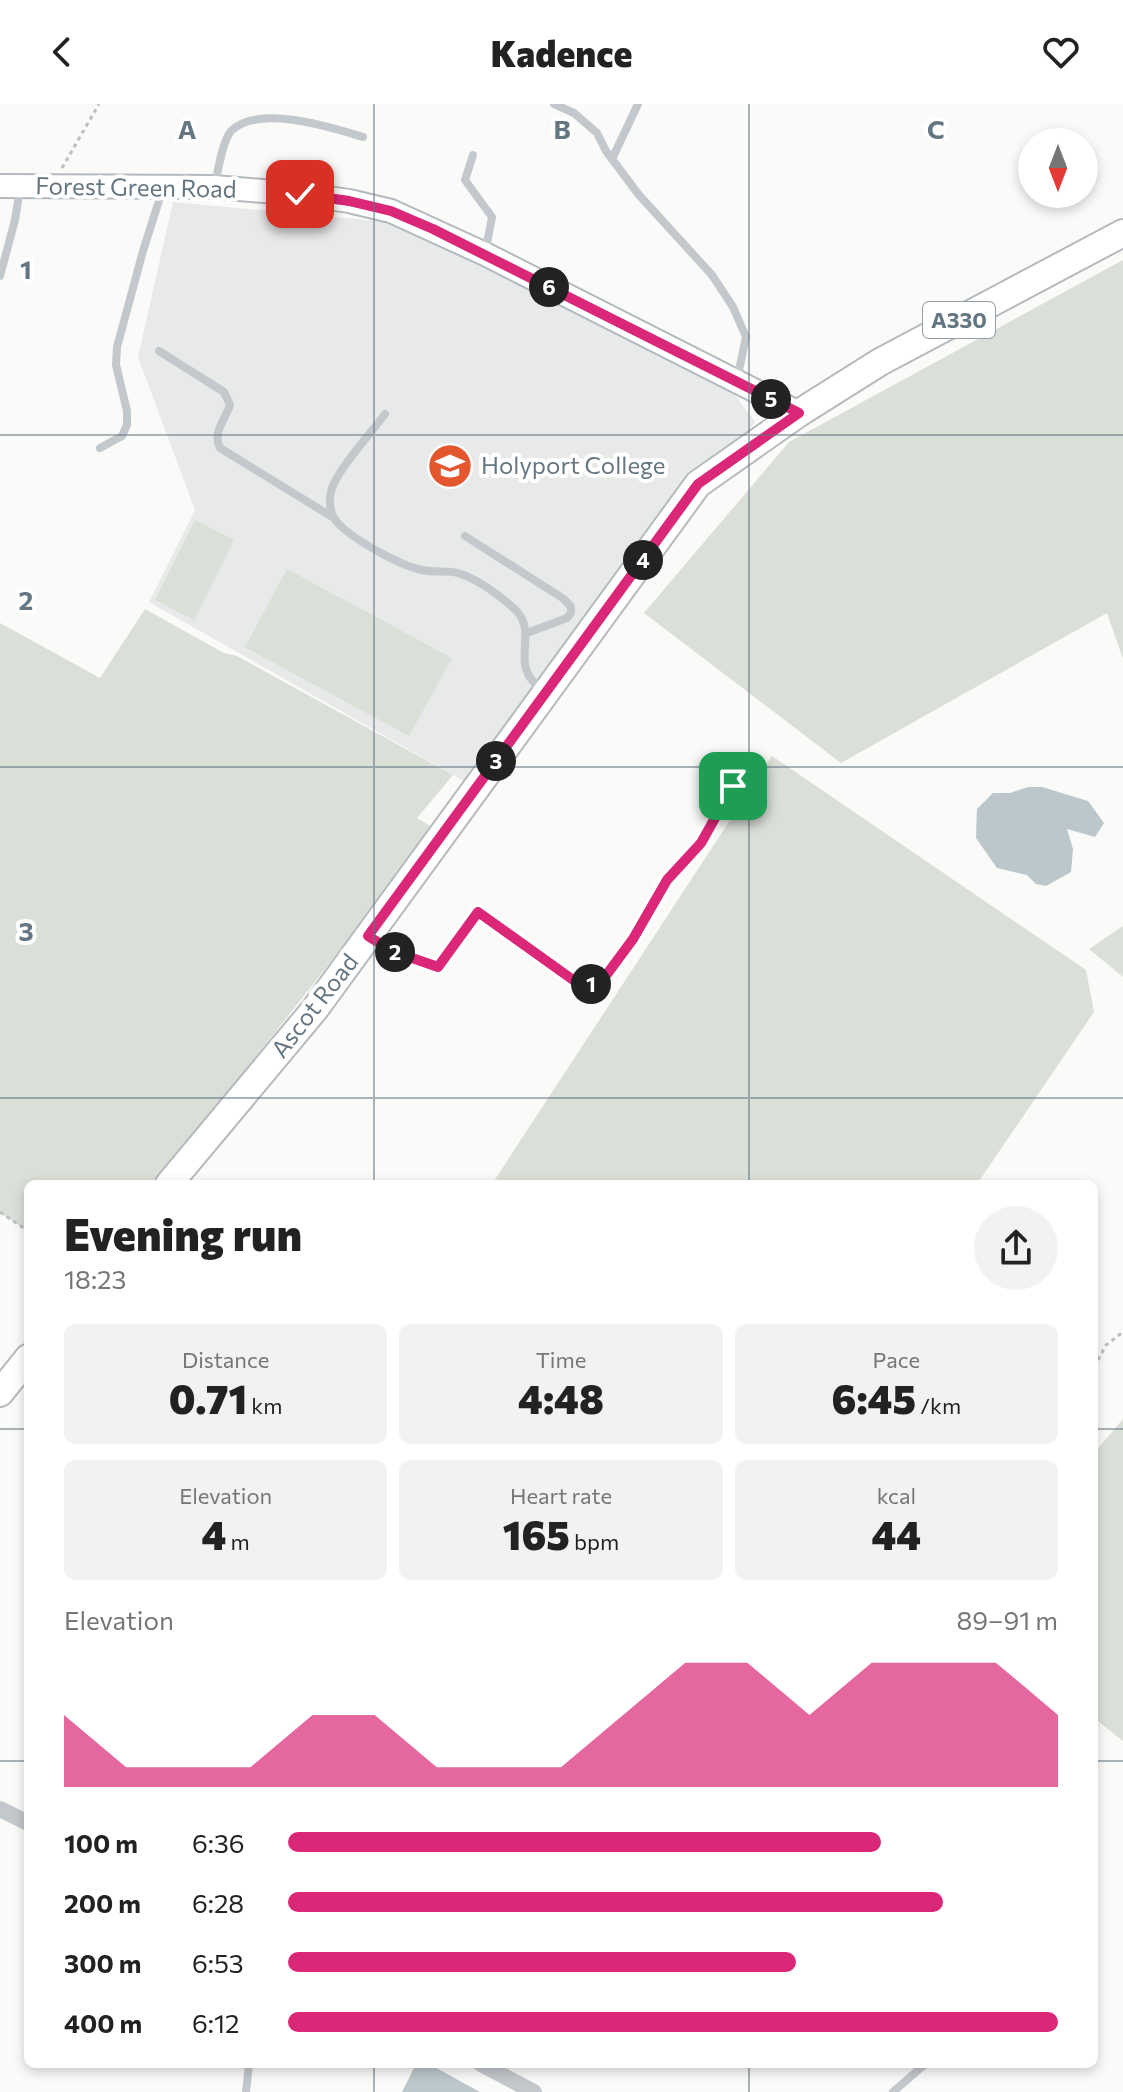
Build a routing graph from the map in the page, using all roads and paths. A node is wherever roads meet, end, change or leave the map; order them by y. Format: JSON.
{"nodes":[{"id":1,"x":99,"y":104,"type":"edge"},
{"id":2,"x":554,"y":104,"type":"edge"},
{"id":3,"x":638,"y":104,"type":"edge"},
{"id":4,"x":363,"y":137,"type":"dead end"},
{"id":5,"x":473,"y":155,"type":"dead end"},
{"id":6,"x":612,"y":159,"type":"junction"},
{"id":7,"x":0,"y":186,"type":"edge"},
{"id":8,"x":52,"y":186,"type":"junction"},
{"id":9,"x":23,"y":187,"type":"junction"},
{"id":10,"x":163,"y":187,"type":"junction"},
{"id":11,"x":214,"y":187,"type":"junction"},
{"id":12,"x":1123,"y":233,"type":"edge"},
{"id":13,"x":485,"y":254,"type":"junction"},
{"id":14,"x":0,"y":276,"type":"edge"},
{"id":15,"x":159,"y":351,"type":"dead end"},
{"id":16,"x":736,"y":381,"type":"junction"},
{"id":17,"x":799,"y":413,"type":"junction"},
{"id":18,"x":385,"y":414,"type":"dead end"},
{"id":19,"x":100,"y":448,"type":"dead end"},
{"id":20,"x":334,"y":518,"type":"junction"},
{"id":21,"x":465,"y":536,"type":"dead end"},
{"id":22,"x":527,"y":633,"type":"junction"},
{"id":23,"x":546,"y":693,"type":"junction"},
{"id":24,"x":733,"y":786,"type":"dead end"},
{"id":25,"x":368,"y":936,"type":"junction"},
{"id":26,"x":172,"y":1180,"type":"edge"},
{"id":27,"x":0,"y":1212,"type":"edge"},
{"id":28,"x":24,"y":1228,"type":"edge"},
{"id":29,"x":1123,"y":1332,"type":"edge"},
{"id":30,"x":1098,"y":1360,"type":"edge"},
{"id":31,"x":24,"y":1363,"type":"edge"},
{"id":32,"x":0,"y":1393,"type":"edge"},
{"id":33,"x":0,"y":1809,"type":"edge"},
{"id":34,"x":24,"y":1821,"type":"edge"},
{"id":35,"x":249,"y":2068,"type":"edge"},
{"id":36,"x":489,"y":2068,"type":"edge"},
{"id":37,"x":921,"y":2068,"type":"edge"},
{"id":38,"x":246,"y":2092,"type":"edge"},
{"id":39,"x":534,"y":2092,"type":"edge"},
{"id":40,"x":893,"y":2092,"type":"edge"}],
"edges":[{"from":1,"to":8,"type":"path"},
{"from":2,"to":6,"type":"lane"},
{"from":3,"to":6,"type":"lane"},
{"from":4,"to":11,"type":"lane"},
{"from":5,"to":13,"type":"lane"},
{"from":6,"to":16,"type":"lane"},
{"from":7,"to":9,"type":"main road","name":"Forest Green Road"},
{"from":8,"to":9,"type":"main road","name":"Forest Green Road"},
{"from":8,"to":10,"type":"main road","name":"Forest Green Road"},
{"from":9,"to":14,"type":"lane"},
{"from":10,"to":11,"type":"main road","name":"Forest Green Road"},
{"from":10,"to":19,"type":"lane"},
{"from":11,"to":13,"type":"main road","name":"Forest Green Road"},
{"from":12,"to":17,"type":"main road","name":"Ascot Road","number":"A330"},
{"from":13,"to":16,"type":"main road","name":"Forest Green Road"},
{"from":15,"to":20,"type":"lane"},
{"from":16,"to":17,"type":"main road","name":"Forest Green Road"},
{"from":17,"to":23,"type":"main road","name":"Ascot Road","number":"A330"},
{"from":18,"to":20,"type":"lane"},
{"from":20,"to":22,"type":"lane"},
{"from":21,"to":22,"type":"lane"},
{"from":22,"to":23,"type":"lane"},
{"from":23,"to":25,"type":"main road","name":"Ascot Road","number":"A330"},
{"from":24,"to":25,"type":"lane"},
{"from":25,"to":26,"type":"main road","name":"Ascot Road","number":"A330"},
{"from":27,"to":28,"type":"path"},
{"from":29,"to":30,"type":"path"},
{"from":31,"to":32,"type":"main road"},
{"from":33,"to":34,"type":"street"},
{"from":35,"to":38,"type":"lane"},
{"from":36,"to":39,"type":"street"},
{"from":37,"to":40,"type":"lane"}]}
